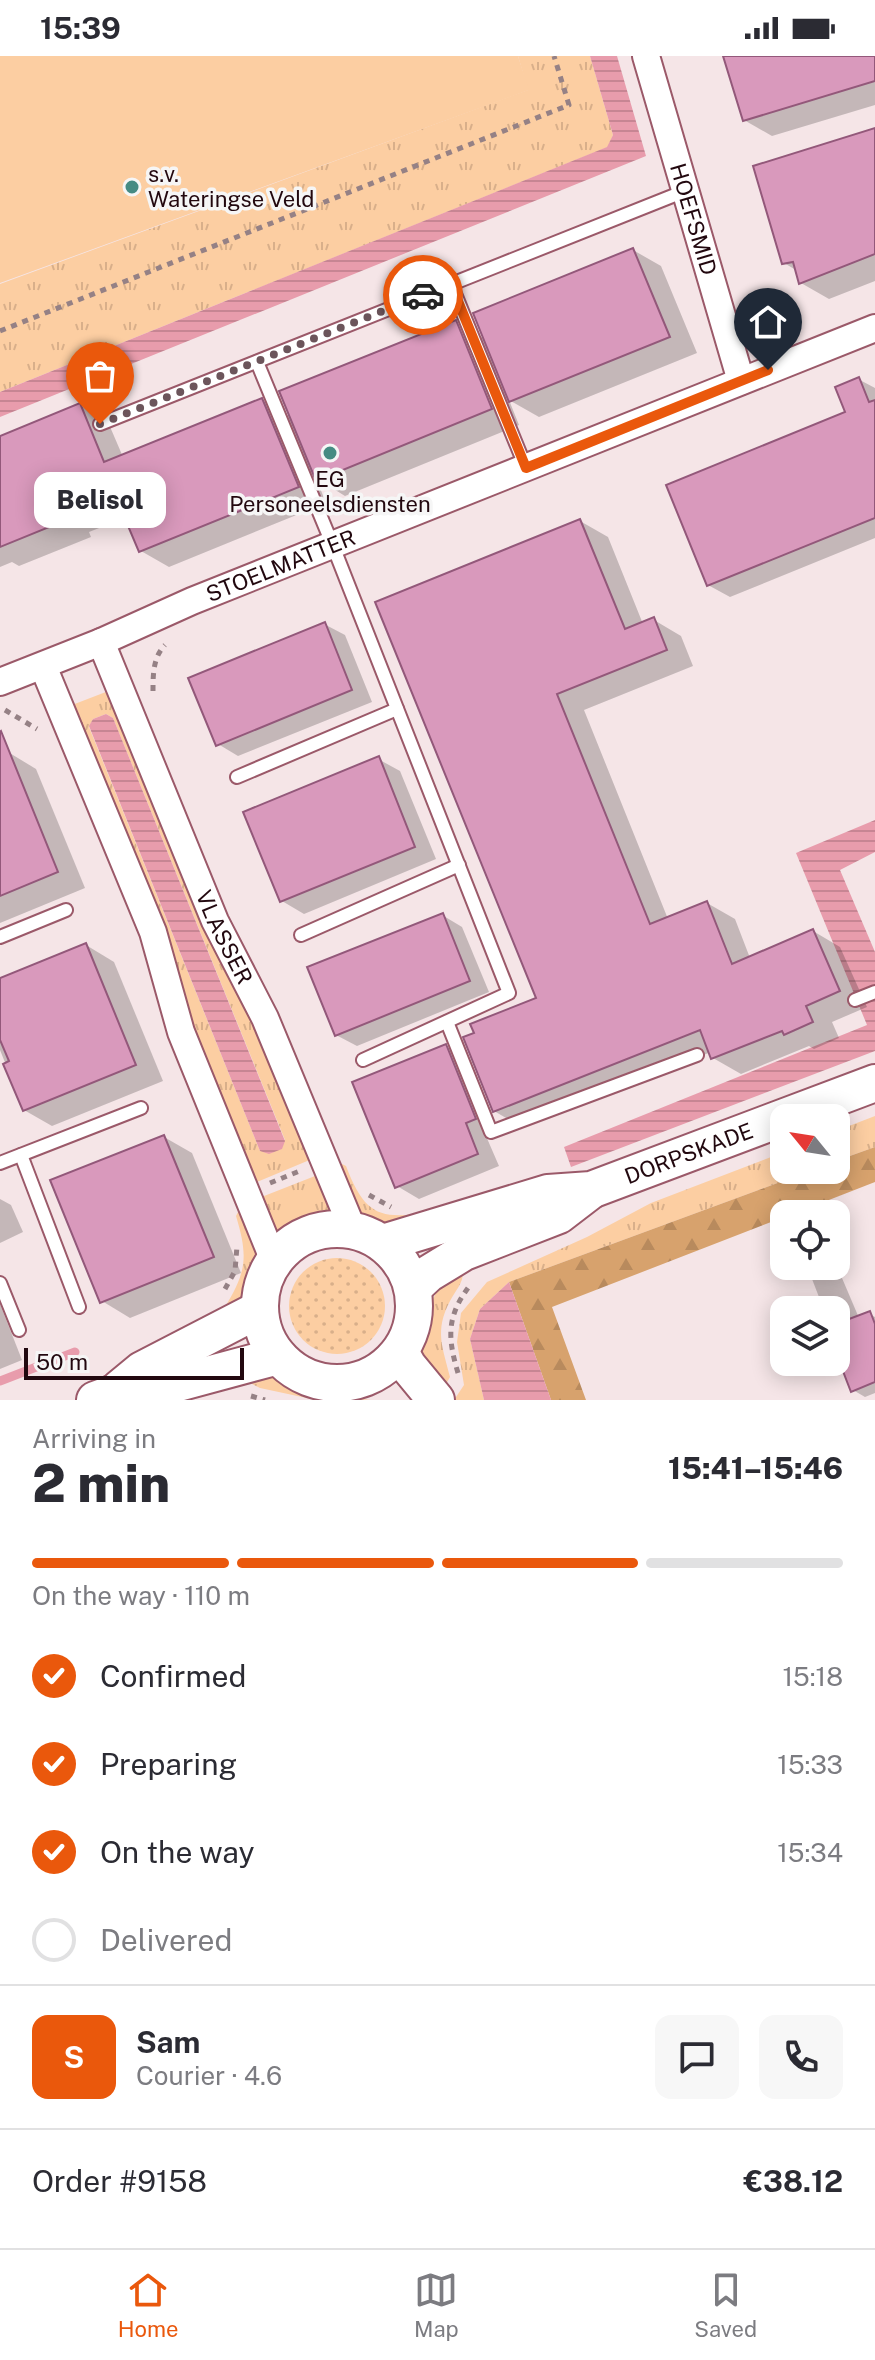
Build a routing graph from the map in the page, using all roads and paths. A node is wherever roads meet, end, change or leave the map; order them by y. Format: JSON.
{"nodes":[{"id":1,"x":554,"y":56,"type":"edge"},
{"id":2,"x":646,"y":56,"type":"edge"},
{"id":3,"x":685,"y":191,"type":"junction"},
{"id":4,"x":451,"y":284,"type":"junction"},
{"id":5,"x":875,"y":328,"type":"edge"},
{"id":6,"x":0,"y":331,"type":"edge"},
{"id":7,"x":257,"y":362,"type":"junction"},
{"id":8,"x":741,"y":381,"type":"junction"},
{"id":9,"x":100,"y":424,"type":"dead end"},
{"id":10,"x":526,"y":468,"type":"junction"},
{"id":11,"x":333,"y":546,"type":"junction"},
{"id":12,"x":192,"y":601,"type":"junction"},
{"id":13,"x":101,"y":642,"type":"junction"},
{"id":14,"x":43,"y":666,"type":"junction"},
{"id":15,"x":0,"y":682,"type":"edge"},
{"id":16,"x":153,"y":695,"type":"dead end"},
{"id":17,"x":397,"y":709,"type":"junction"},
{"id":18,"x":237,"y":777,"type":"dead end"},
{"id":19,"x":459,"y":865,"type":"junction"},
{"id":20,"x":66,"y":910,"type":"dead end"},
{"id":21,"x":301,"y":935,"type":"dead end"},
{"id":22,"x":0,"y":937,"type":"edge"},
{"id":23,"x":875,"y":992,"type":"edge"},
{"id":24,"x":855,"y":1000,"type":"dead end"},
{"id":25,"x":447,"y":1022,"type":"junction"},
{"id":26,"x":697,"y":1055,"type":"dead end"},
{"id":27,"x":363,"y":1060,"type":"dead end"},
{"id":28,"x":875,"y":1083,"type":"edge"},
{"id":29,"x":141,"y":1108,"type":"dead end"},
{"id":30,"x":21,"y":1155,"type":"junction"},
{"id":31,"x":323,"y":1162,"type":"junction"},
{"id":32,"x":0,"y":1163,"type":"edge"},
{"id":33,"x":591,"y":1190,"type":"junction"},
{"id":34,"x":245,"y":1193,"type":"junction"},
{"id":35,"x":368,"y":1194,"type":"dead end"},
{"id":36,"x":396,"y":1208,"type":"dead end"},
{"id":37,"x":233,"y":1235,"type":"dead end"},
{"id":38,"x":368,"y":1236,"type":"junction"},
{"id":39,"x":464,"y":1252,"type":"junction"},
{"id":40,"x":274,"y":1261,"type":"junction"},
{"id":41,"x":0,"y":1283,"type":"edge"},
{"id":42,"x":413,"y":1288,"type":"junction"},
{"id":43,"x":79,"y":1307,"type":"dead end"},
{"id":44,"x":260,"y":1309,"type":"junction"},
{"id":45,"x":19,"y":1330,"type":"dead end"},
{"id":46,"x":222,"y":1330,"type":"junction"},
{"id":47,"x":400,"y":1352,"type":"junction"},
{"id":48,"x":278,"y":1356,"type":"junction"},
{"id":49,"x":235,"y":1366,"type":"junction"},
{"id":50,"x":447,"y":1388,"type":"edge"},
{"id":51,"x":373,"y":1390,"type":"edge"},
{"id":52,"x":106,"y":1396,"type":"edge"},
{"id":53,"x":265,"y":1400,"type":"edge"}],
"edges":[{"from":1,"to":6,"type":"path"},
{"from":2,"to":3,"type":"street","name":"HOEFSMID"},
{"from":3,"to":4,"type":"lane"},
{"from":3,"to":8,"type":"street","name":"HOEFSMID"},
{"from":4,"to":7,"type":"lane"},
{"from":4,"to":10,"type":"lane"},
{"from":5,"to":8,"type":"street","name":"STOELMATTER"},
{"from":7,"to":9,"type":"lane"},
{"from":7,"to":11,"type":"lane"},
{"from":8,"to":10,"type":"street","name":"STOELMATTER"},
{"from":10,"to":11,"type":"street","name":"STOELMATTER"},
{"from":11,"to":12,"type":"street","name":"STOELMATTER"},
{"from":11,"to":17,"type":"lane"},
{"from":12,"to":13,"type":"street","name":"STOELMATTER"},
{"from":12,"to":16,"type":"path"},
{"from":13,"to":14,"type":"street","name":"STOELMATTER"},
{"from":13,"to":31,"type":"street","name":"VLASSER"},
{"from":14,"to":15,"type":"street","name":"STOELMATTER"},
{"from":14,"to":34,"type":"street"},
{"from":17,"to":18,"type":"lane"},
{"from":17,"to":19,"type":"lane"},
{"from":19,"to":21,"type":"lane"},
{"from":19,"to":25,"type":"lane"},
{"from":20,"to":22,"type":"lane"},
{"from":23,"to":24,"type":"lane"},
{"from":25,"to":26,"type":"lane"},
{"from":25,"to":27,"type":"lane"},
{"from":28,"to":33,"type":"main road","name":"DORPSKADE"},
{"from":29,"to":30,"type":"lane"},
{"from":30,"to":32,"type":"lane"},
{"from":30,"to":43,"type":"lane"},
{"from":31,"to":34,"type":"path"},
{"from":31,"to":38,"type":"street","name":"VLASSER"},
{"from":33,"to":38,"type":"main road","name":"DORPSKADE"},
{"from":33,"to":39,"type":"main road","name":"DORPSKADE"},
{"from":34,"to":40,"type":"street"},
{"from":35,"to":36,"type":"path"},
{"from":37,"to":46,"type":"path"},
{"from":38,"to":40,"type":"main road"},
{"from":38,"to":42,"type":"main road"},
{"from":39,"to":42,"type":"main road","name":"DORPSKADE"},
{"from":39,"to":50,"type":"path"},
{"from":40,"to":44,"type":"main road"},
{"from":41,"to":45,"type":"lane"},
{"from":42,"to":47,"type":"main road"},
{"from":44,"to":46,"type":"main road"},
{"from":44,"to":48,"type":"main road"},
{"from":46,"to":52,"type":"main road"},
{"from":47,"to":50,"type":"main road"},
{"from":47,"to":51,"type":"main road"},
{"from":48,"to":49,"type":"main road"},
{"from":48,"to":51,"type":"main road"},
{"from":49,"to":52,"type":"main road"},
{"from":49,"to":53,"type":"path"}]}
